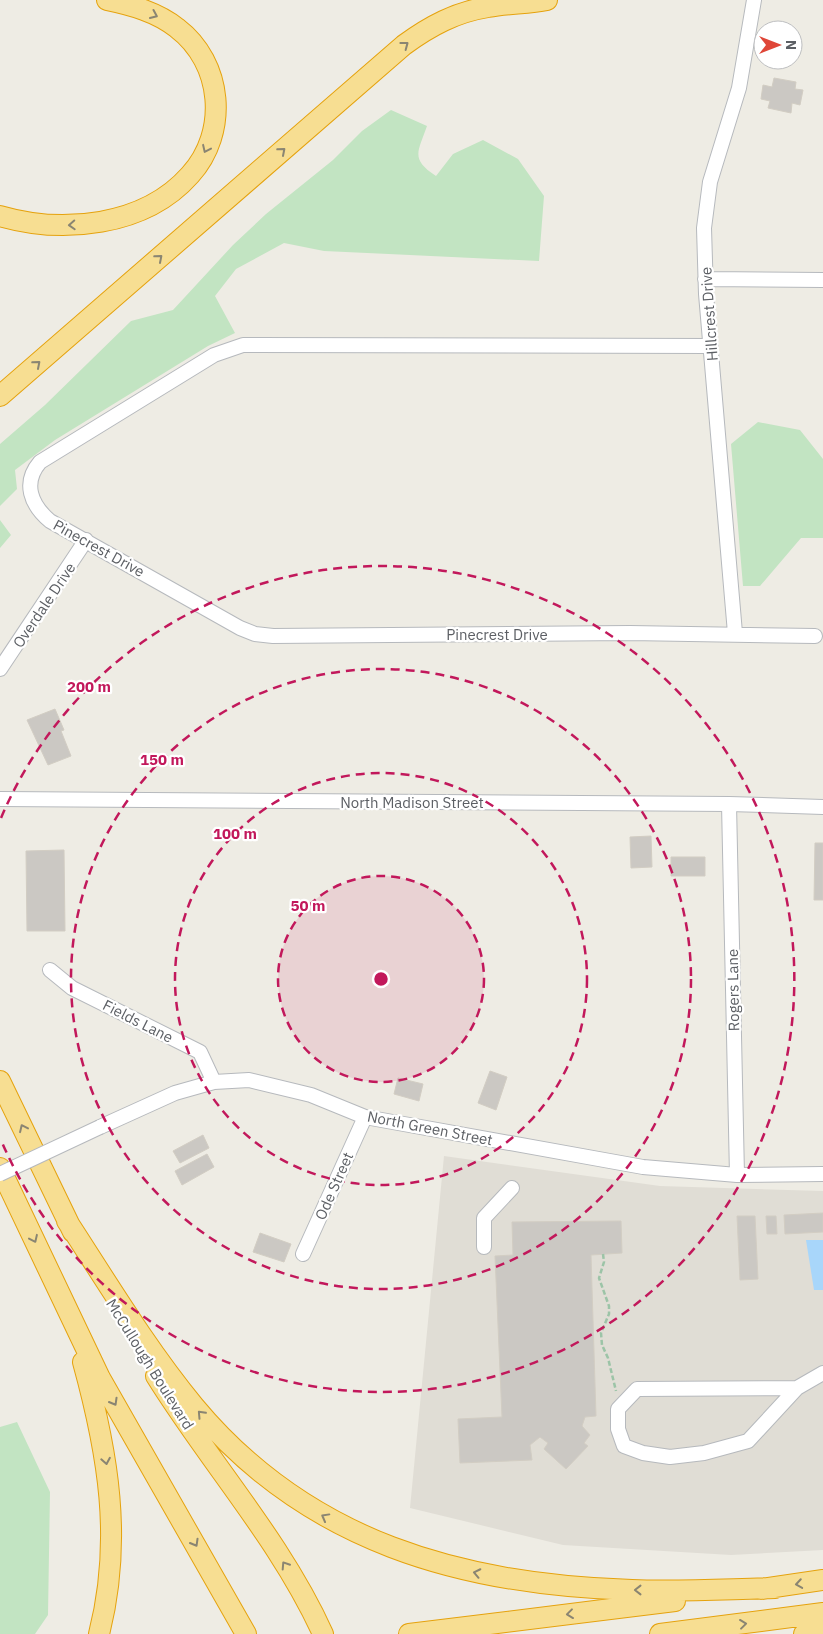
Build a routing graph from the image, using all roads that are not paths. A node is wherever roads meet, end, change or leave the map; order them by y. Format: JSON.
{"nodes":[{"id":1,"x":107,"y":0,"type":"edge"},
{"id":2,"x":547,"y":0,"type":"edge"},
{"id":3,"x":754,"y":0,"type":"edge"},
{"id":4,"x":0,"y":216,"type":"edge"},
{"id":5,"x":705,"y":279,"type":"junction"},
{"id":6,"x":823,"y":280,"type":"edge"},
{"id":7,"x":711,"y":346,"type":"junction"},
{"id":8,"x":0,"y":396,"type":"edge"},
{"id":9,"x":86,"y":540,"type":"junction"},
{"id":10,"x":735,"y":633,"type":"junction"},
{"id":11,"x":815,"y":636,"type":"dead end"},
{"id":12,"x":0,"y":669,"type":"edge"},
{"id":13,"x":0,"y":800,"type":"edge"},
{"id":14,"x":729,"y":804,"type":"junction"},
{"id":15,"x":823,"y":807,"type":"edge"},
{"id":16,"x":50,"y":970,"type":"dead end"},
{"id":17,"x":0,"y":1081,"type":"edge"},
{"id":18,"x":214,"y":1082,"type":"junction"},
{"id":19,"x":365,"y":1117,"type":"junction"},
{"id":20,"x":0,"y":1168,"type":"edge"},
{"id":21,"x":0,"y":1174,"type":"edge"},
{"id":22,"x":823,"y":1174,"type":"edge"},
{"id":23,"x":737,"y":1175,"type":"junction"},
{"id":24,"x":512,"y":1188,"type":"dead end"},
{"id":25,"x":68,"y":1221,"type":"junction"},
{"id":26,"x":484,"y":1247,"type":"dead end"},
{"id":27,"x":304,"y":1254,"type":"dead end"},
{"id":28,"x":69,"y":1312,"type":"junction"},
{"id":29,"x":823,"y":1373,"type":"edge"},
{"id":30,"x":797,"y":1388,"type":"junction"},
{"id":31,"x":823,"y":1580,"type":"edge"},
{"id":32,"x":775,"y":1588,"type":"junction"},
{"id":33,"x":823,"y":1613,"type":"edge"},
{"id":34,"x":823,"y":1629,"type":"edge"},
{"id":35,"x":245,"y":1631,"type":"edge"},
{"id":36,"x":99,"y":1634,"type":"edge"},
{"id":37,"x":322,"y":1634,"type":"edge"},
{"id":38,"x":409,"y":1634,"type":"edge"},
{"id":39,"x":660,"y":1634,"type":"edge"},
{"id":40,"x":804,"y":1634,"type":"edge"}],
"edges":[{"from":1,"to":4,"type":"highway","one_way":true},
{"from":8,"to":2,"type":"highway","one_way":true},
{"from":3,"to":5,"type":"street","name":"Hillcrest Drive"},
{"from":5,"to":6,"type":"street"},
{"from":5,"to":7,"type":"street","name":"Hillcrest Drive"},
{"from":7,"to":9,"type":"street","name":"Pinecrest Drive"},
{"from":7,"to":10,"type":"street","name":"Hillcrest Drive"},
{"from":9,"to":10,"type":"street","name":"Pinecrest Drive"},
{"from":9,"to":12,"type":"street","name":"Overdale Drive"},
{"from":10,"to":11,"type":"street","name":"Pinecrest Drive"},
{"from":13,"to":14,"type":"street","name":"North Madison Street"},
{"from":14,"to":15,"type":"street","name":"North Madison Street"},
{"from":14,"to":23,"type":"street","name":"Rogers Lane"},
{"from":16,"to":18,"type":"street","name":"Fields Lane"},
{"from":25,"to":17,"type":"highway","name":"McCullough Boulevard","one_way":true},
{"from":18,"to":19,"type":"street","name":"North Green Street"},
{"from":18,"to":21,"type":"street","name":"North Green Street","bridge":true},
{"from":19,"to":23,"type":"street","name":"North Green Street"},
{"from":19,"to":27,"type":"street","name":"Ode Street"},
{"from":20,"to":28,"type":"highway","one_way":true},
{"from":22,"to":23,"type":"street","name":"North Green Street"},
{"from":24,"to":26,"type":"street"},
{"from":32,"to":25,"type":"highway","one_way":true},
{"from":37,"to":25,"type":"highway","name":"McCullough Boulevard","one_way":true},
{"from":28,"to":35,"type":"highway","one_way":true},
{"from":28,"to":36,"type":"highway","one_way":true},
{"from":29,"to":30,"type":"street"},
{"from":30,"to":30,"type":"street"},
{"from":31,"to":32,"type":"highway","one_way":true},
{"from":32,"to":38,"type":"highway","one_way":true},
{"from":39,"to":33,"type":"highway","one_way":true},
{"from":34,"to":40,"type":"highway"}]}
